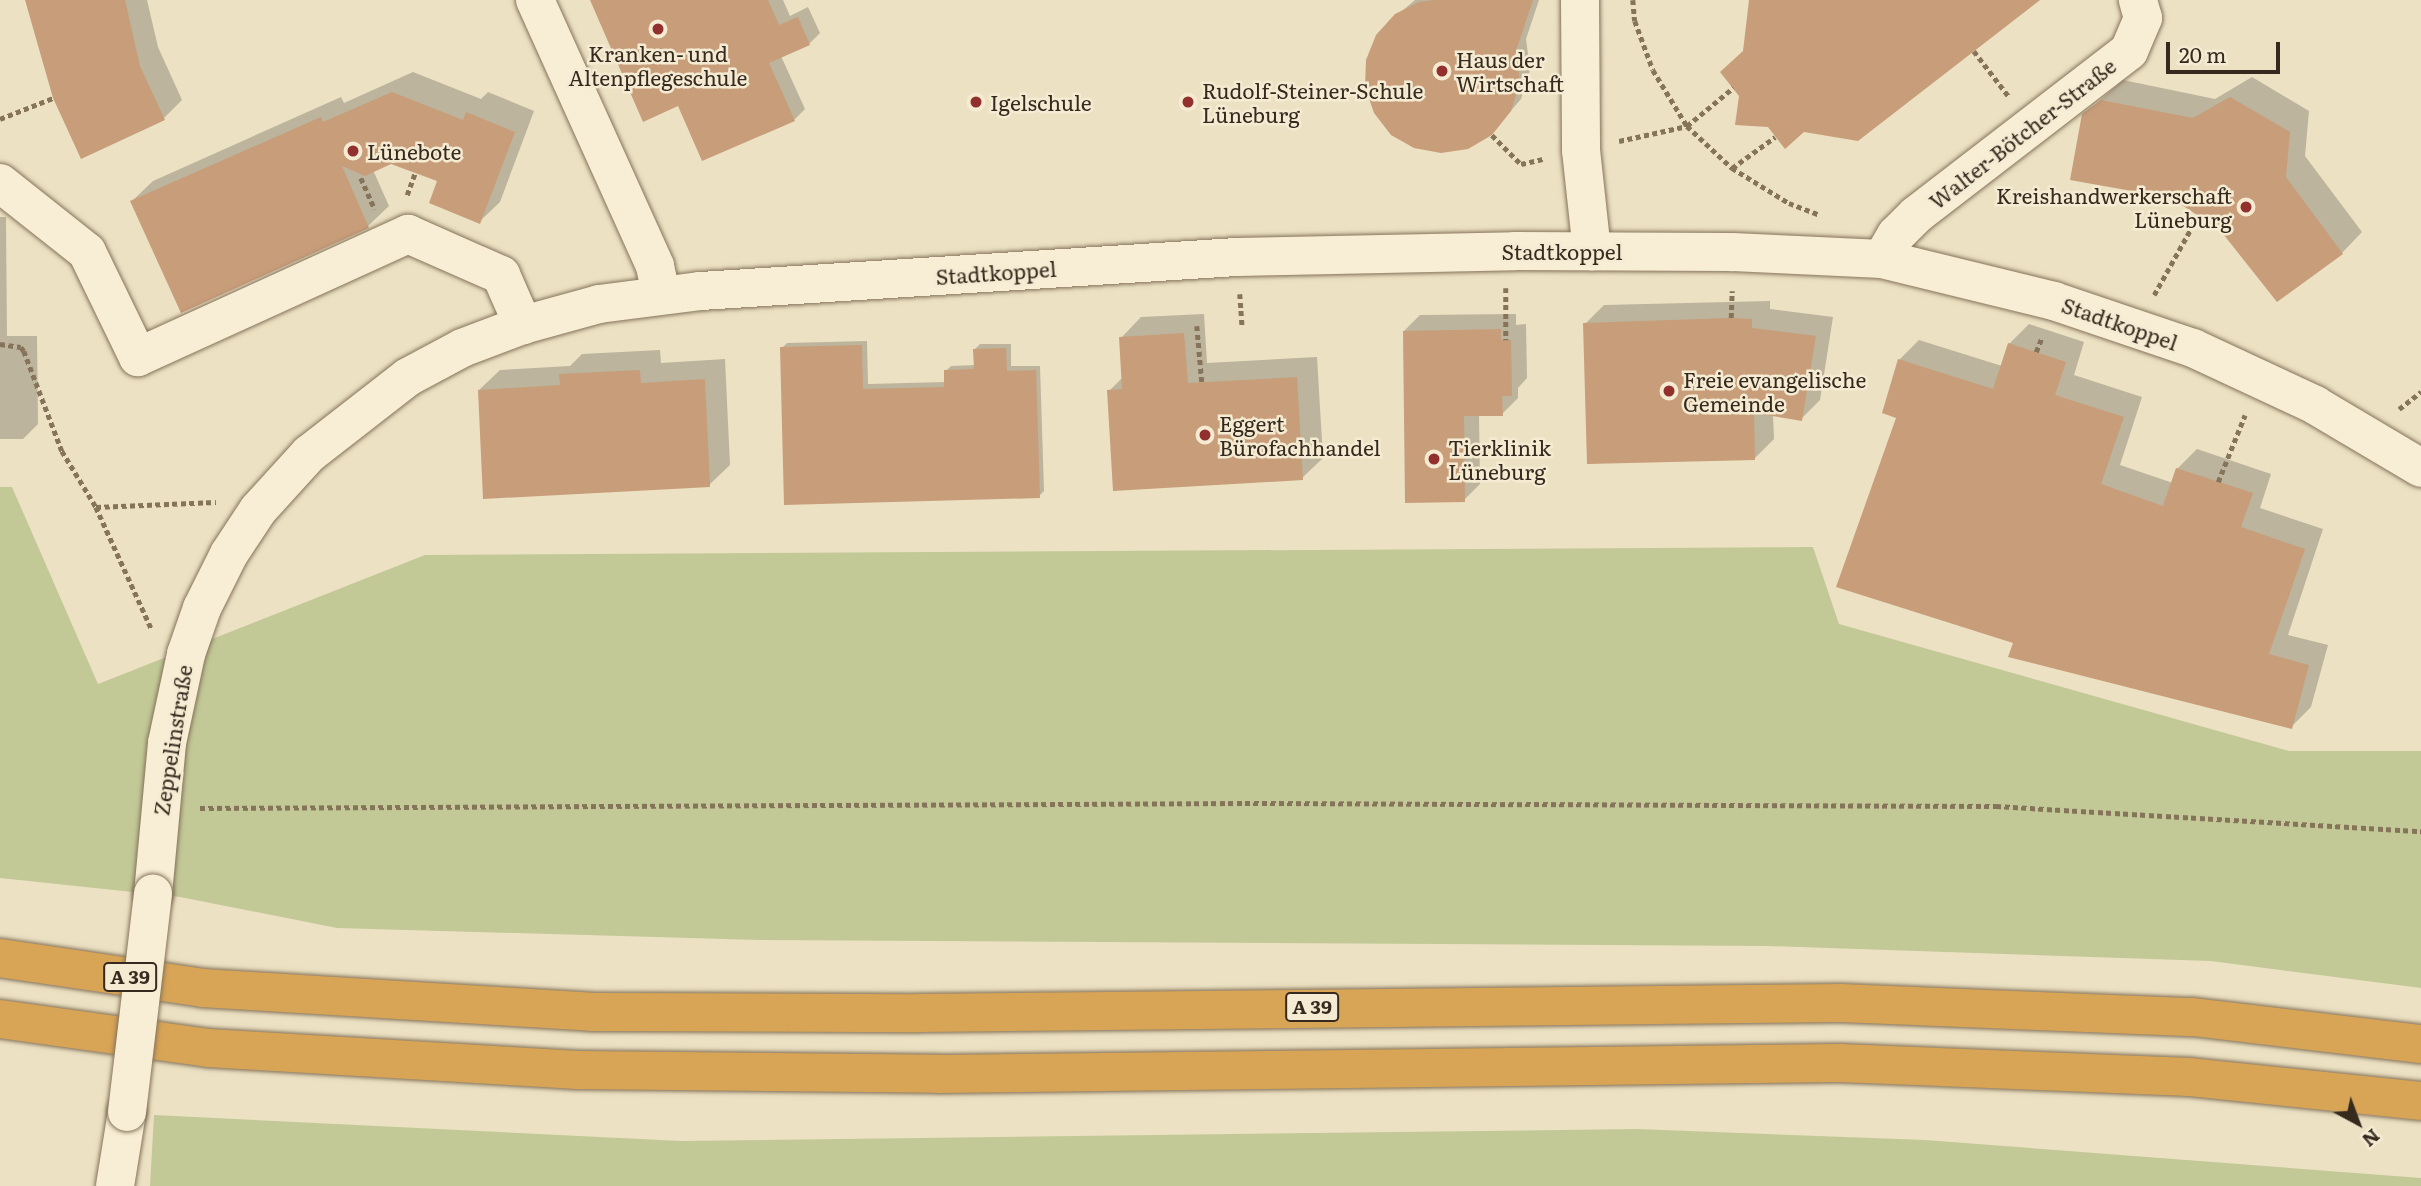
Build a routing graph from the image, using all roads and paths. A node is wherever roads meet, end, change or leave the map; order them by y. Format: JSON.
{"nodes":[{"id":1,"x":535,"y":0,"type":"edge"},
{"id":2,"x":1580,"y":0,"type":"edge"},
{"id":3,"x":2138,"y":0,"type":"edge"},
{"id":4,"x":1974,"y":51,"type":"dead end"},
{"id":5,"x":53,"y":98,"type":"dead end"},
{"id":6,"x":0,"y":119,"type":"edge"},
{"id":7,"x":2032,"y":127,"type":"junction"},
{"id":8,"x":1775,"y":136,"type":"dead end"},
{"id":9,"x":1732,"y":168,"type":"dead end"},
{"id":10,"x":0,"y":183,"type":"edge"},
{"id":11,"x":2198,"y":216,"type":"dead end"},
{"id":12,"x":1506,"y":251,"type":"junction"},
{"id":13,"x":1592,"y":251,"type":"junction"},
{"id":14,"x":1882,"y":259,"type":"junction"},
{"id":15,"x":661,"y":295,"type":"junction"},
{"id":16,"x":2153,"y":297,"type":"dead end"},
{"id":17,"x":523,"y":325,"type":"junction"},
{"id":18,"x":1197,"y":326,"type":"dead end"},
{"id":19,"x":1506,"y":340,"type":"dead end"},
{"id":20,"x":0,"y":344,"type":"edge"},
{"id":21,"x":408,"y":377,"type":"joint"},
{"id":22,"x":2261,"y":377,"type":"junction"},
{"id":23,"x":1202,"y":382,"type":"dead end"},
{"id":24,"x":2421,"y":392,"type":"edge"},
{"id":25,"x":2399,"y":410,"type":"dead end"},
{"id":26,"x":2421,"y":468,"type":"edge"},
{"id":27,"x":2218,"y":482,"type":"dead end"},
{"id":28,"x":96,"y":508,"type":"junction"},
{"id":29,"x":258,"y":510,"type":"junction"},
{"id":30,"x":178,"y":685,"type":"junction"},
{"id":31,"x":161,"y":809,"type":"junction"},
{"id":32,"x":2421,"y":831,"type":"edge"},
{"id":33,"x":0,"y":958,"type":"edge"},
{"id":34,"x":0,"y":1020,"type":"edge"},
{"id":35,"x":2421,"y":1044,"type":"edge"},
{"id":36,"x":2421,"y":1101,"type":"edge"},
{"id":37,"x":115,"y":1186,"type":"edge"}],
"edges":[{"from":1,"to":15,"type":"street"},
{"from":2,"to":13,"type":"street"},
{"from":3,"to":7,"type":"street","name":"Walter-Bötcher-Straße"},
{"from":4,"to":7,"type":"path"},
{"from":5,"to":6,"type":"path"},
{"from":7,"to":14,"type":"street","name":"Walter-Bötcher-Straße"},
{"from":8,"to":9,"type":"path"},
{"from":10,"to":17,"type":"street"},
{"from":11,"to":16,"type":"path"},
{"from":12,"to":13,"type":"street","name":"Stadtkoppel"},
{"from":12,"to":15,"type":"street","name":"Stadtkoppel"},
{"from":12,"to":19,"type":"path"},
{"from":13,"to":14,"type":"street","name":"Stadtkoppel"},
{"from":14,"to":22,"type":"street","name":"Stadtkoppel"},
{"from":15,"to":17,"type":"street","name":"Stadtkoppel"},
{"from":17,"to":21,"type":"street","name":"Stadtkoppel"},
{"from":18,"to":23,"type":"path"},
{"from":20,"to":28,"type":"path"},
{"from":21,"to":29,"type":"street","name":"Zeppelinstraße"},
{"from":22,"to":26,"type":"street","name":"Stadtkoppel"},
{"from":22,"to":27,"type":"path"},
{"from":24,"to":25,"type":"path"},
{"from":28,"to":29,"type":"path"},
{"from":28,"to":30,"type":"path"},
{"from":29,"to":30,"type":"street","name":"Zeppelinstraße"},
{"from":30,"to":31,"type":"street","name":"Zeppelinstraße"},
{"from":31,"to":32,"type":"path"},
{"from":31,"to":37,"type":"street","name":"Zeppelinstraße","bridge":true},
{"from":33,"to":35,"type":"highway","number":"A 39"},
{"from":34,"to":36,"type":"highway"}]}
